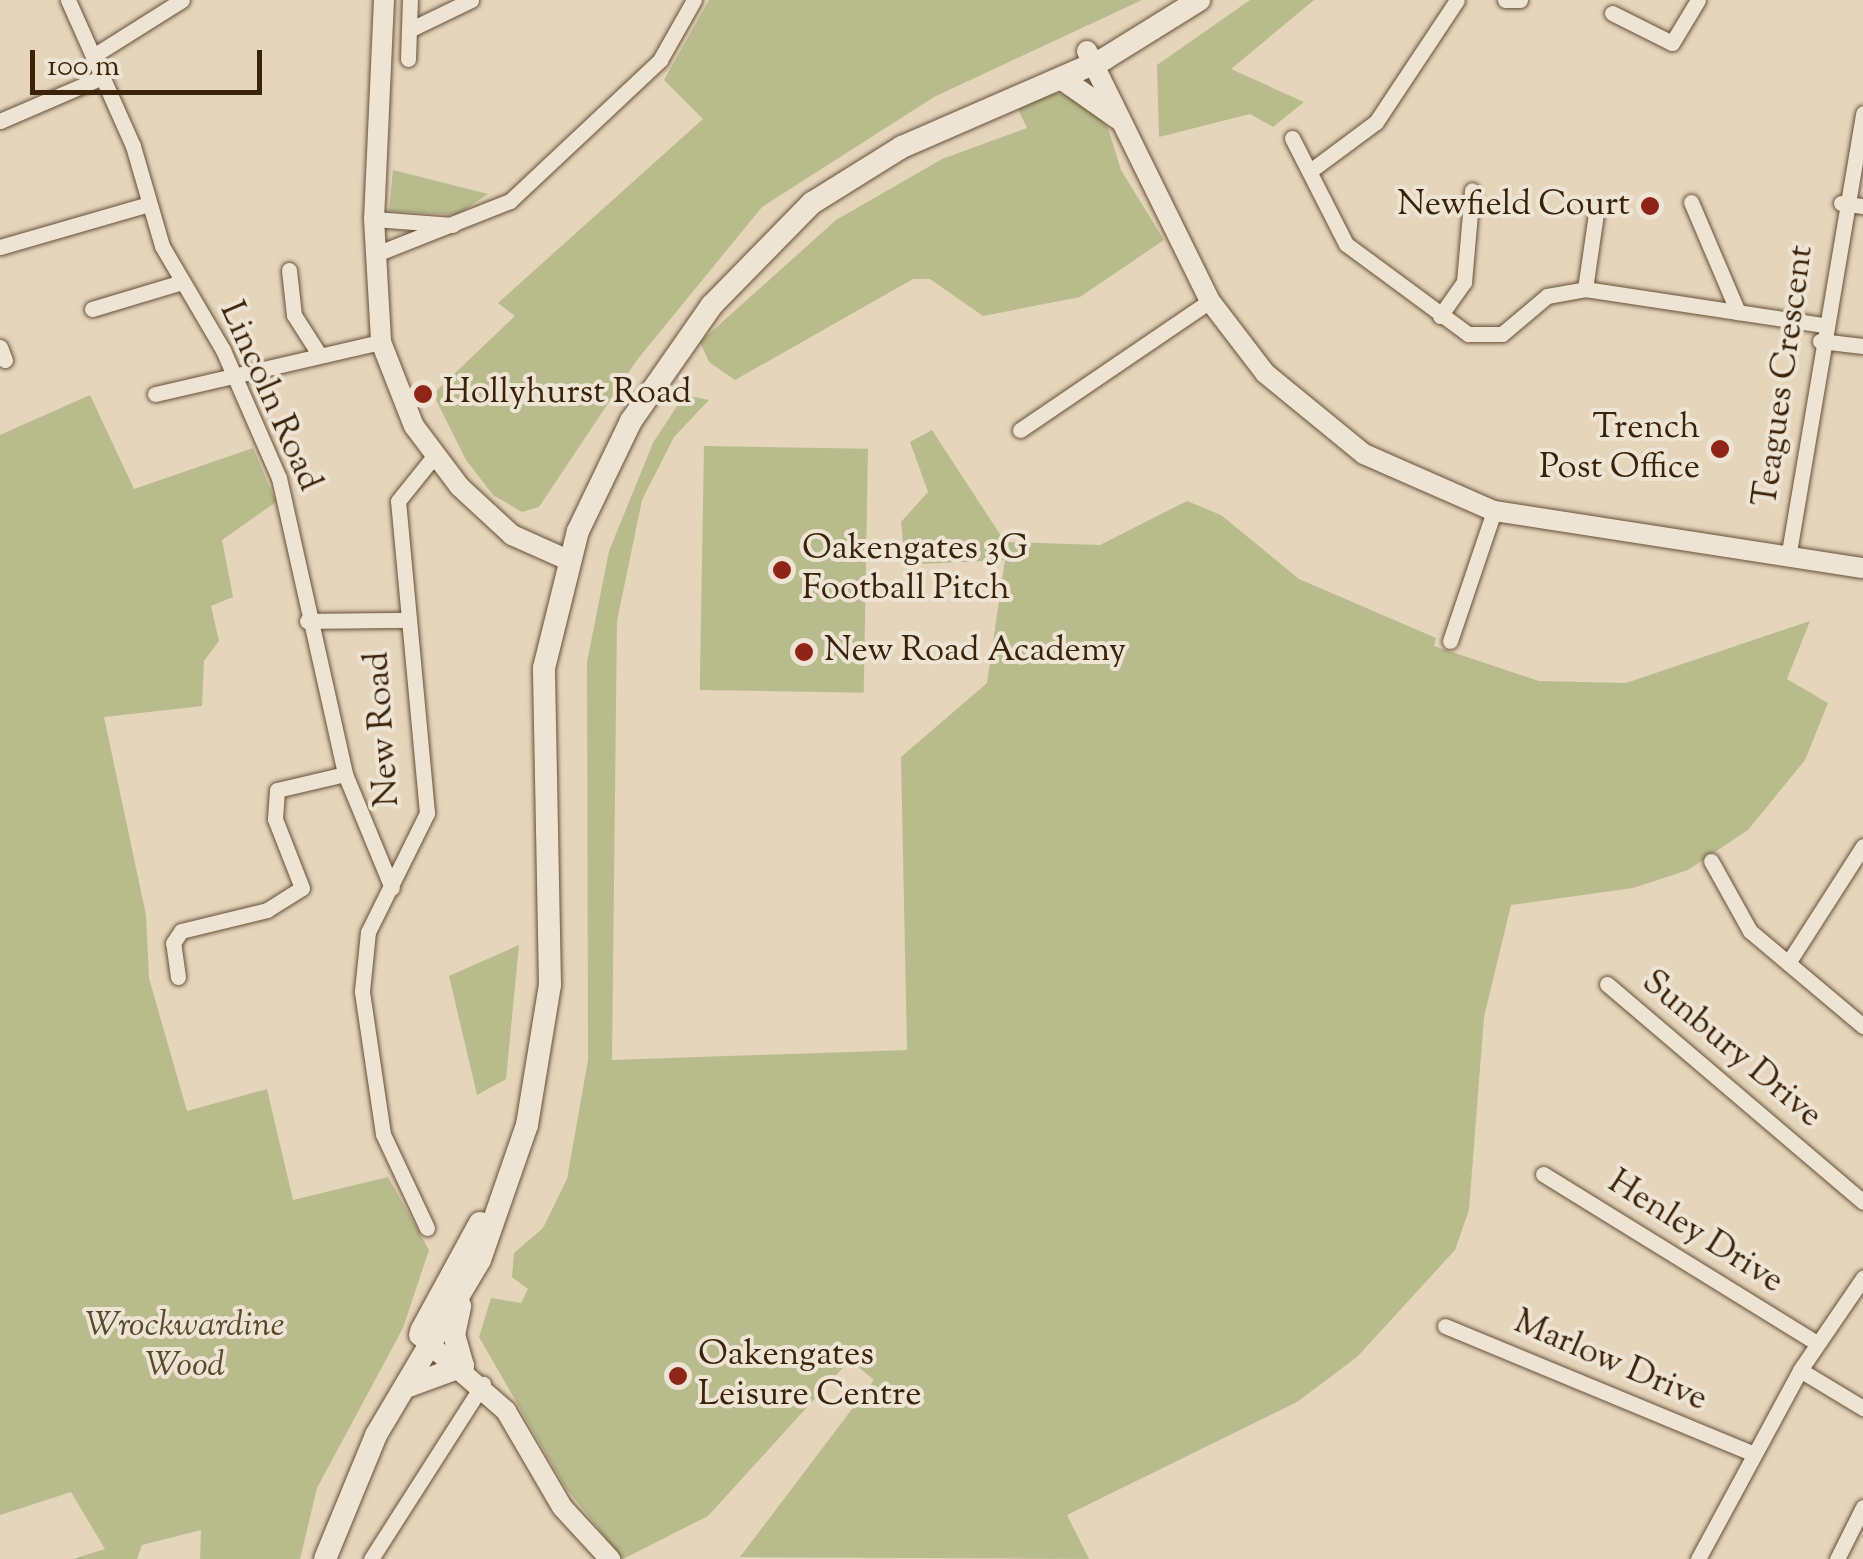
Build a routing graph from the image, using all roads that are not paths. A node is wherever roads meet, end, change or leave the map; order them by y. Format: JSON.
{"nodes":[{"id":1,"x":68,"y":0,"type":"edge"},
{"id":2,"x":182,"y":0,"type":"edge"},
{"id":3,"x":384,"y":0,"type":"edge"},
{"id":4,"x":410,"y":0,"type":"edge"},
{"id":5,"x":471,"y":0,"type":"edge"},
{"id":6,"x":694,"y":0,"type":"edge"},
{"id":7,"x":1178,"y":0,"type":"edge"},
{"id":8,"x":1199,"y":0,"type":"edge"},
{"id":9,"x":1457,"y":0,"type":"edge"},
{"id":10,"x":1505,"y":0,"type":"edge"},
{"id":11,"x":1520,"y":0,"type":"edge"},
{"id":12,"x":1698,"y":0,"type":"edge"},
{"id":13,"x":1612,"y":13,"type":"dead end"},
{"id":14,"x":409,"y":30,"type":"junction"},
{"id":15,"x":1096,"y":55,"type":"junction"},
{"id":16,"x":93,"y":56,"type":"junction"},
{"id":17,"x":408,"y":59,"type":"dead end"},
{"id":18,"x":102,"y":77,"type":"junction"},
{"id":19,"x":1061,"y":78,"type":"junction"},
{"id":20,"x":1863,"y":113,"type":"edge"},
{"id":21,"x":1118,"y":118,"type":"junction"},
{"id":22,"x":0,"y":121,"type":"edge"},
{"id":23,"x":1292,"y":138,"type":"dead end"},
{"id":24,"x":1310,"y":171,"type":"junction"},
{"id":25,"x":1472,"y":190,"type":"dead end"},
{"id":26,"x":1691,"y":202,"type":"dead end"},
{"id":27,"x":1841,"y":203,"type":"junction"},
{"id":28,"x":149,"y":204,"type":"junction"},
{"id":29,"x":1863,"y":206,"type":"edge"},
{"id":30,"x":1597,"y":207,"type":"dead end"},
{"id":31,"x":374,"y":218,"type":"junction"},
{"id":32,"x":1170,"y":224,"type":"junction"},
{"id":33,"x":462,"y":226,"type":"junction"},
{"id":34,"x":0,"y":247,"type":"edge"},
{"id":35,"x":376,"y":254,"type":"junction"},
{"id":36,"x":288,"y":270,"type":"dead end"},
{"id":37,"x":182,"y":282,"type":"junction"},
{"id":38,"x":1585,"y":288,"type":"junction"},
{"id":39,"x":1210,"y":301,"type":"junction"},
{"id":40,"x":92,"y":309,"type":"dead end"},
{"id":41,"x":1738,"y":312,"type":"junction"},
{"id":42,"x":1440,"y":316,"type":"junction"},
{"id":43,"x":1821,"y":333,"type":"junction"},
{"id":44,"x":381,"y":342,"type":"junction"},
{"id":45,"x":1863,"y":346,"type":"edge"},
{"id":46,"x":317,"y":350,"type":"junction"},
{"id":47,"x":233,"y":375,"type":"junction"},
{"id":48,"x":156,"y":394,"type":"dead end"},
{"id":49,"x":1020,"y":430,"type":"dead end"},
{"id":50,"x":434,"y":455,"type":"junction"},
{"id":51,"x":1494,"y":512,"type":"junction"},
{"id":52,"x":1788,"y":558,"type":"junction"},
{"id":53,"x":562,"y":559,"type":"junction"},
{"id":54,"x":1863,"y":568,"type":"edge"},
{"id":55,"x":408,"y":620,"type":"junction"},
{"id":56,"x":307,"y":621,"type":"junction"},
{"id":57,"x":1450,"y":641,"type":"dead end"},
{"id":58,"x":345,"y":774,"type":"junction"},
{"id":59,"x":1863,"y":846,"type":"edge"},
{"id":60,"x":1711,"y":861,"type":"dead end"},
{"id":61,"x":392,"y":888,"type":"junction"},
{"id":62,"x":1788,"y":963,"type":"junction"},
{"id":63,"x":178,"y":976,"type":"dead end"},
{"id":64,"x":1607,"y":984,"type":"dead end"},
{"id":65,"x":1863,"y":1026,"type":"edge"},
{"id":66,"x":1542,"y":1174,"type":"dead end"},
{"id":67,"x":1863,"y":1202,"type":"edge"},
{"id":68,"x":427,"y":1228,"type":"dead end"},
{"id":69,"x":1863,"y":1278,"type":"edge"},
{"id":70,"x":463,"y":1293,"type":"junction"},
{"id":71,"x":1445,"y":1326,"type":"dead end"},
{"id":72,"x":425,"y":1339,"type":"junction"},
{"id":73,"x":1817,"y":1343,"type":"junction"},
{"id":74,"x":463,"y":1366,"type":"junction"},
{"id":75,"x":1800,"y":1370,"type":"junction"},
{"id":76,"x":483,"y":1384,"type":"junction"},
{"id":77,"x":403,"y":1388,"type":"junction"},
{"id":78,"x":1863,"y":1408,"type":"edge"},
{"id":79,"x":1751,"y":1453,"type":"junction"},
{"id":80,"x":1863,"y":1508,"type":"edge"},
{"id":81,"x":313,"y":1559,"type":"edge"},
{"id":82,"x":326,"y":1559,"type":"edge"},
{"id":83,"x":372,"y":1559,"type":"edge"},
{"id":84,"x":610,"y":1559,"type":"edge"},
{"id":85,"x":1698,"y":1559,"type":"edge"},
{"id":86,"x":1837,"y":1559,"type":"edge"}],
"edges":[{"from":1,"to":16,"type":"street","name":"Lincoln Road"},
{"from":2,"to":16,"type":"street"},
{"from":3,"to":31,"type":"street"},
{"from":4,"to":14,"type":"street"},
{"from":5,"to":14,"type":"street"},
{"from":6,"to":33,"type":"street"},
{"from":7,"to":15,"type":"main road"},
{"from":8,"to":15,"type":"main road"},
{"from":9,"to":24,"type":"street"},
{"from":10,"to":11,"type":"street"},
{"from":12,"to":13,"type":"street"},
{"from":14,"to":17,"type":"street"},
{"from":15,"to":19,"type":"main road"},
{"from":15,"to":21,"type":"street"},
{"from":15,"to":32,"type":"street"},
{"from":15,"to":53,"type":"main road"},
{"from":16,"to":18,"type":"street","name":"Lincoln Road"},
{"from":18,"to":22,"type":"street"},
{"from":18,"to":28,"type":"street","name":"Lincoln Road"},
{"from":19,"to":21,"type":"main road"},
{"from":19,"to":53,"type":"main road"},
{"from":20,"to":27,"type":"street","name":"Teagues Crescent"},
{"from":21,"to":32,"type":"street"},
{"from":23,"to":24,"type":"street"},
{"from":24,"to":42,"type":"street"},
{"from":25,"to":42,"type":"street"},
{"from":26,"to":41,"type":"street"},
{"from":27,"to":29,"type":"street","name":"Teagues Crescent"},
{"from":27,"to":43,"type":"street","name":"Teagues Crescent"},
{"from":28,"to":34,"type":"street"},
{"from":28,"to":37,"type":"street","name":"Lincoln Road"},
{"from":30,"to":38,"type":"street"},
{"from":31,"to":33,"type":"street"},
{"from":31,"to":35,"type":"street"},
{"from":32,"to":39,"type":"street"},
{"from":33,"to":35,"type":"street"},
{"from":35,"to":44,"type":"street"},
{"from":36,"to":46,"type":"street"},
{"from":37,"to":40,"type":"street"},
{"from":37,"to":47,"type":"street","name":"Lincoln Road"},
{"from":38,"to":41,"type":"street"},
{"from":38,"to":42,"type":"street"},
{"from":39,"to":49,"type":"street"},
{"from":39,"to":51,"type":"street"},
{"from":41,"to":43,"type":"street"},
{"from":43,"to":45,"type":"street"},
{"from":43,"to":52,"type":"street","name":"Teagues Crescent"},
{"from":44,"to":46,"type":"street"},
{"from":44,"to":50,"type":"street"},
{"from":46,"to":47,"type":"street"},
{"from":47,"to":48,"type":"street"},
{"from":47,"to":56,"type":"street","name":"Lincoln Road"},
{"from":50,"to":53,"type":"street"},
{"from":50,"to":55,"type":"street","name":"New Road"},
{"from":51,"to":52,"type":"street"},
{"from":51,"to":57,"type":"street"},
{"from":52,"to":54,"type":"street"},
{"from":53,"to":70,"type":"main road"},
{"from":53,"to":72,"type":"main road"},
{"from":55,"to":56,"type":"street"},
{"from":55,"to":61,"type":"street","name":"New Road"},
{"from":56,"to":58,"type":"street","name":"Lincoln Road"},
{"from":58,"to":61,"type":"street","name":"Lincoln Road"},
{"from":58,"to":63,"type":"street"},
{"from":59,"to":62,"type":"street"},
{"from":60,"to":62,"type":"street"},
{"from":61,"to":68,"type":"street","name":"New Road"},
{"from":62,"to":65,"type":"street"},
{"from":64,"to":67,"type":"street","name":"Sunbury Drive"},
{"from":66,"to":73,"type":"street","name":"Henley Drive"},
{"from":69,"to":73,"type":"street"},
{"from":70,"to":72,"type":"main road"},
{"from":70,"to":74,"type":"main road"},
{"from":71,"to":79,"type":"street","name":"Marlow Drive"},
{"from":72,"to":74,"type":"street"},
{"from":72,"to":77,"type":"main road"},
{"from":72,"to":81,"type":"main road"},
{"from":73,"to":75,"type":"street"},
{"from":74,"to":76,"type":"street"},
{"from":74,"to":77,"type":"main road"},
{"from":75,"to":78,"type":"street"},
{"from":75,"to":79,"type":"street"},
{"from":76,"to":83,"type":"street"},
{"from":76,"to":84,"type":"street"},
{"from":77,"to":82,"type":"main road"},
{"from":79,"to":85,"type":"street"},
{"from":80,"to":86,"type":"street"}]}
